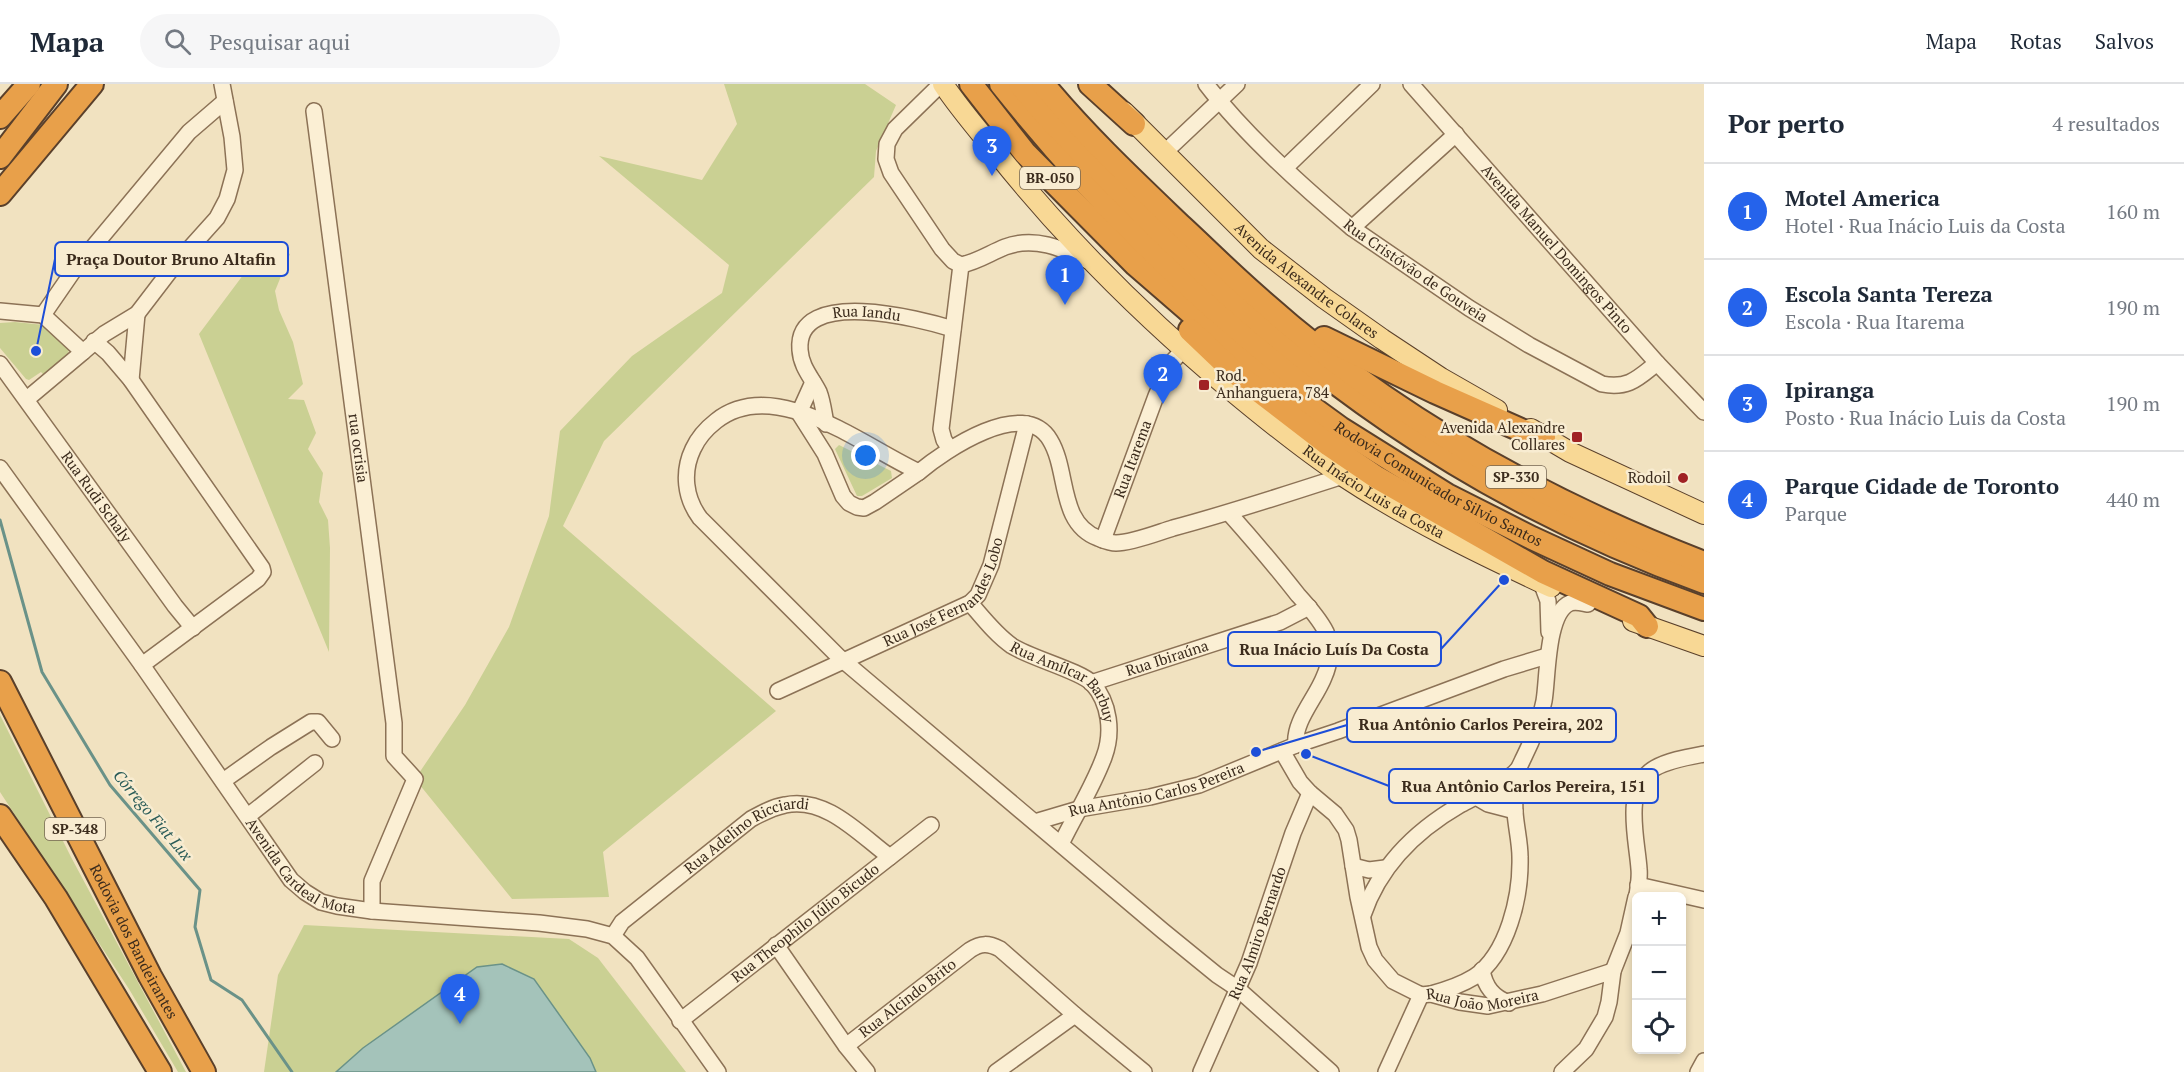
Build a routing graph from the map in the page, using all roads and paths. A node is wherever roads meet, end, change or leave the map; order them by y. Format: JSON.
{"nodes":[{"id":1,"x":29,"y":84,"type":"edge"},
{"id":2,"x":92,"y":84,"type":"edge"},
{"id":3,"x":222,"y":84,"type":"edge"},
{"id":4,"x":942,"y":84,"type":"edge"},
{"id":5,"x":971,"y":84,"type":"edge"},
{"id":6,"x":1001,"y":84,"type":"edge"},
{"id":7,"x":1020,"y":84,"type":"edge"},
{"id":8,"x":1043,"y":84,"type":"edge"},
{"id":9,"x":1090,"y":84,"type":"edge"},
{"id":10,"x":1101,"y":84,"type":"edge"},
{"id":11,"x":1206,"y":84,"type":"edge"},
{"id":12,"x":1236,"y":84,"type":"edge"},
{"id":13,"x":1372,"y":84,"type":"edge"},
{"id":14,"x":1411,"y":84,"type":"edge"},
{"id":15,"x":54,"y":86,"type":"edge"},
{"id":16,"x":1219,"y":100,"type":"junction"},
{"id":17,"x":225,"y":101,"type":"junction"},
{"id":18,"x":314,"y":111,"type":"dead end"},
{"id":19,"x":0,"y":117,"type":"edge"},
{"id":20,"x":1134,"y":124,"type":"junction"},
{"id":21,"x":1456,"y":134,"type":"junction"},
{"id":22,"x":1164,"y":153,"type":"junction"},
{"id":23,"x":0,"y":157,"type":"edge"},
{"id":24,"x":1284,"y":168,"type":"junction"},
{"id":25,"x":0,"y":194,"type":"edge"},
{"id":26,"x":1352,"y":228,"type":"junction"},
{"id":27,"x":1092,"y":263,"type":"junction"},
{"id":28,"x":961,"y":265,"type":"junction"},
{"id":29,"x":1136,"y":265,"type":"junction"},
{"id":30,"x":1262,"y":301,"type":"junction"},
{"id":31,"x":0,"y":311,"type":"edge"},
{"id":32,"x":137,"y":314,"type":"junction"},
{"id":33,"x":43,"y":315,"type":"junction"},
{"id":34,"x":953,"y":329,"type":"junction"},
{"id":35,"x":94,"y":341,"type":"junction"},
{"id":36,"x":1183,"y":350,"type":"junction"},
{"id":37,"x":83,"y":352,"type":"junction"},
{"id":38,"x":1657,"y":363,"type":"junction"},
{"id":39,"x":0,"y":364,"type":"edge"},
{"id":40,"x":131,"y":380,"type":"junction"},
{"id":41,"x":813,"y":382,"type":"junction"},
{"id":42,"x":27,"y":399,"type":"junction"},
{"id":43,"x":1704,"y":412,"type":"edge"},
{"id":44,"x":799,"y":413,"type":"junction"},
{"id":45,"x":1027,"y":424,"type":"junction"},
{"id":46,"x":830,"y":425,"type":"junction"},
{"id":47,"x":1544,"y":437,"type":"junction"},
{"id":48,"x":822,"y":449,"type":"junction"},
{"id":49,"x":950,"y":449,"type":"junction"},
{"id":50,"x":0,"y":468,"type":"edge"},
{"id":51,"x":919,"y":472,"type":"junction"},
{"id":52,"x":1343,"y":476,"type":"junction"},
{"id":53,"x":1698,"y":509,"type":"edge"},
{"id":54,"x":1229,"y":513,"type":"junction"},
{"id":55,"x":1532,"y":538,"type":"junction"},
{"id":56,"x":1103,"y":540,"type":"junction"},
{"id":57,"x":1704,"y":563,"type":"edge"},
{"id":58,"x":1541,"y":582,"type":"junction"},
{"id":59,"x":1704,"y":582,"type":"edge"},
{"id":60,"x":970,"y":603,"type":"junction"},
{"id":61,"x":1588,"y":604,"type":"junction"},
{"id":62,"x":1309,"y":607,"type":"junction"},
{"id":63,"x":1704,"y":609,"type":"edge"},
{"id":64,"x":1647,"y":626,"type":"junction"},
{"id":65,"x":193,"y":628,"type":"junction"},
{"id":66,"x":1704,"y":646,"type":"edge"},
{"id":67,"x":1548,"y":650,"type":"junction"},
{"id":68,"x":845,"y":662,"type":"junction"},
{"id":69,"x":142,"y":665,"type":"junction"},
{"id":70,"x":0,"y":682,"type":"edge"},
{"id":71,"x":1091,"y":682,"type":"junction"},
{"id":72,"x":778,"y":691,"type":"dead end"},
{"id":73,"x":332,"y":739,"type":"dead end"},
{"id":74,"x":1289,"y":748,"type":"junction"},
{"id":75,"x":1704,"y":754,"type":"edge"},
{"id":76,"x":315,"y":763,"type":"dead end"},
{"id":77,"x":1517,"y":771,"type":"junction"},
{"id":78,"x":223,"y":781,"type":"junction"},
{"id":79,"x":1310,"y":794,"type":"junction"},
{"id":80,"x":1476,"y":797,"type":"junction"},
{"id":81,"x":1078,"y":809,"type":"junction"},
{"id":82,"x":1515,"y":811,"type":"junction"},
{"id":83,"x":0,"y":816,"type":"edge"},
{"id":84,"x":248,"y":816,"type":"junction"},
{"id":85,"x":1035,"y":822,"type":"junction"},
{"id":86,"x":931,"y":825,"type":"dead end"},
{"id":87,"x":1061,"y":844,"type":"junction"},
{"id":88,"x":890,"y":858,"type":"junction"},
{"id":89,"x":1353,"y":866,"type":"junction"},
{"id":90,"x":1385,"y":868,"type":"junction"},
{"id":91,"x":1637,"y":892,"type":"edge"},
{"id":92,"x":1686,"y":898,"type":"edge"},
{"id":93,"x":1704,"y":900,"type":"edge"},
{"id":94,"x":372,"y":911,"type":"junction"},
{"id":95,"x":1362,"y":915,"type":"junction"},
{"id":96,"x":1632,"y":915,"type":"edge"},
{"id":97,"x":614,"y":936,"type":"junction"},
{"id":98,"x":776,"y":945,"type":"junction"},
{"id":99,"x":1482,"y":970,"type":"junction"},
{"id":100,"x":1612,"y":971,"type":"junction"},
{"id":101,"x":1238,"y":989,"type":"junction"},
{"id":102,"x":1426,"y":994,"type":"junction"},
{"id":103,"x":1509,"y":1003,"type":"junction"},
{"id":104,"x":1075,"y":1015,"type":"junction"},
{"id":105,"x":680,"y":1021,"type":"junction"},
{"id":106,"x":846,"y":1046,"type":"junction"},
{"id":107,"x":1704,"y":1061,"type":"edge"},
{"id":108,"x":160,"y":1072,"type":"edge"},
{"id":109,"x":204,"y":1072,"type":"edge"},
{"id":110,"x":718,"y":1072,"type":"edge"},
{"id":111,"x":867,"y":1072,"type":"edge"},
{"id":112,"x":996,"y":1072,"type":"edge"},
{"id":113,"x":1144,"y":1072,"type":"edge"},
{"id":114,"x":1201,"y":1072,"type":"edge"},
{"id":115,"x":1330,"y":1072,"type":"edge"},
{"id":116,"x":1386,"y":1072,"type":"edge"},
{"id":117,"x":1562,"y":1072,"type":"edge"},
{"id":118,"x":1698,"y":1072,"type":"edge"}],
"edges":[{"from":1,"to":19,"type":"highway"},
{"from":2,"to":25,"type":"highway"},
{"from":3,"to":17,"type":"street"},
{"from":4,"to":27,"type":"main road","name":"Rua Inácio Luis da Costa"},
{"from":4,"to":28,"type":"street","name":"Rua Inácio Luis da Costa"},
{"from":5,"to":29,"type":"highway","name":"Rodovia Comunicador Silvio Santos","number":"BR-050"},
{"from":6,"to":55,"type":"highway"},
{"from":7,"to":59,"type":"highway"},
{"from":8,"to":30,"type":"highway","number":"SP-330"},
{"from":9,"to":20,"type":"highway"},
{"from":10,"to":20,"type":"main road","name":"Avenida Alexandre Colares"},
{"from":11,"to":16,"type":"street","name":"Rua Cristóvão de Gouveia"},
{"from":12,"to":16,"type":"street"},
{"from":13,"to":24,"type":"street"},
{"from":14,"to":21,"type":"street","name":"Avenida Manuel Domingos Pinto"},
{"from":15,"to":23,"type":"highway"},
{"from":16,"to":22,"type":"street"},
{"from":16,"to":24,"type":"street","name":"Rua Cristóvão de Gouveia"},
{"from":17,"to":32,"type":"street"},
{"from":17,"to":33,"type":"street"},
{"from":18,"to":94,"type":"street","name":"rua ocrisia"},
{"from":20,"to":22,"type":"main road","name":"Avenida Alexandre Colares"},
{"from":21,"to":26,"type":"street"},
{"from":21,"to":38,"type":"street","name":"Avenida Manuel Domingos Pinto"},
{"from":22,"to":47,"type":"main road","name":"Avenida Alexandre Colares"},
{"from":24,"to":26,"type":"street","name":"Rua Cristóvão de Gouveia"},
{"from":26,"to":38,"type":"street","name":"Rua Cristóvão de Gouveia"},
{"from":27,"to":28,"type":"street","name":"Rua Inácio Luis da Costa"},
{"from":27,"to":36,"type":"main road","name":"Rua Inácio Luis da Costa"},
{"from":28,"to":34,"type":"street"},
{"from":29,"to":55,"type":"highway","name":"Rodovia Comunicador Silvio Santos","number":"BR-050"},
{"from":29,"to":64,"type":"highway"},
{"from":30,"to":47,"type":"highway"},
{"from":30,"to":57,"type":"highway","number":"SP-330"},
{"from":31,"to":33,"type":"street"},
{"from":32,"to":35,"type":"street"},
{"from":32,"to":40,"type":"street"},
{"from":33,"to":37,"type":"street"},
{"from":34,"to":41,"type":"street","name":"Rua Iandu"},
{"from":34,"to":49,"type":"street"},
{"from":35,"to":37,"type":"street"},
{"from":35,"to":40,"type":"street"},
{"from":36,"to":52,"type":"main road","name":"Rua Inácio Luis da Costa"},
{"from":36,"to":56,"type":"street","name":"Rua Itarema"},
{"from":37,"to":42,"type":"street"},
{"from":38,"to":43,"type":"street","name":"Avenida Manuel Domingos Pinto"},
{"from":39,"to":42,"type":"street","name":"Rua Rudi Schaly"},
{"from":40,"to":65,"type":"street"},
{"from":41,"to":44,"type":"street"},
{"from":41,"to":46,"type":"street","name":"Rua Iandu"},
{"from":42,"to":65,"type":"street","name":"Rua Rudi Schaly"},
{"from":44,"to":46,"type":"street"},
{"from":44,"to":48,"type":"street"},
{"from":44,"to":68,"type":"street"},
{"from":45,"to":49,"type":"street"},
{"from":45,"to":56,"type":"street"},
{"from":45,"to":60,"type":"street","name":"Rua José Fernandes Lobo"},
{"from":46,"to":48,"type":"street"},
{"from":46,"to":51,"type":"street"},
{"from":47,"to":53,"type":"main road"},
{"from":48,"to":51,"type":"street"},
{"from":49,"to":51,"type":"street"},
{"from":50,"to":69,"type":"street","name":"Avenida Cardeal Mota"},
{"from":52,"to":54,"type":"street"},
{"from":52,"to":58,"type":"main road","name":"Rua Inácio Luis da Costa"},
{"from":54,"to":56,"type":"street"},
{"from":54,"to":62,"type":"street"},
{"from":55,"to":63,"type":"highway","name":"Rodovia Comunicador Silvio Santos"},
{"from":58,"to":61,"type":"main road","name":"Rua Inácio Luis da Costa"},
{"from":58,"to":67,"type":"street"},
{"from":60,"to":68,"type":"street","name":"Rua José Fernandes Lobo"},
{"from":60,"to":71,"type":"street","name":"Rua Amílcar Barbuy"},
{"from":61,"to":64,"type":"main road","name":"Rua Inácio Luis da Costa"},
{"from":61,"to":67,"type":"street"},
{"from":62,"to":71,"type":"street","name":"Rua Ibiraúna"},
{"from":62,"to":74,"type":"street"},
{"from":64,"to":66,"type":"main road","name":"Rua Inácio Luis da Costa"},
{"from":65,"to":69,"type":"street"},
{"from":67,"to":74,"type":"street","name":"Rua Antônio Carlos Pereira"},
{"from":67,"to":77,"type":"street"},
{"from":68,"to":72,"type":"street","name":"Rua José Fernandes Lobo"},
{"from":68,"to":85,"type":"street"},
{"from":69,"to":78,"type":"street","name":"Avenida Cardeal Mota"},
{"from":70,"to":109,"type":"highway","name":"Rodovia dos Bandeirantes","number":"SP-348"},
{"from":71,"to":81,"type":"street","name":"Rua Amílcar Barbuy"},
{"from":73,"to":78,"type":"street"},
{"from":74,"to":79,"type":"street","name":"Rua João Moreira"},
{"from":74,"to":81,"type":"street","name":"Rua Antônio Carlos Pereira"},
{"from":75,"to":91,"type":"street"},
{"from":76,"to":84,"type":"street"},
{"from":77,"to":80,"type":"street"},
{"from":77,"to":82,"type":"street"},
{"from":78,"to":84,"type":"street","name":"Avenida Cardeal Mota"},
{"from":79,"to":89,"type":"street","name":"Rua João Moreira"},
{"from":79,"to":101,"type":"street","name":"Rua Almiro Bernardo"},
{"from":80,"to":82,"type":"street"},
{"from":80,"to":90,"type":"street"},
{"from":81,"to":85,"type":"street","name":"Rua Antônio Carlos Pereira"},
{"from":81,"to":87,"type":"street","name":"Rua Amílcar Barbuy"},
{"from":82,"to":99,"type":"street"},
{"from":83,"to":108,"type":"highway"},
{"from":84,"to":94,"type":"street","name":"Avenida Cardeal Mota"},
{"from":85,"to":87,"type":"street"},
{"from":86,"to":88,"type":"street","name":"Rua Theophilo Júlio Bicudo"},
{"from":87,"to":101,"type":"street"},
{"from":88,"to":97,"type":"street","name":"Rua Adelino Ricciardi"},
{"from":88,"to":98,"type":"street","name":"Rua Theophilo Júlio Bicudo"},
{"from":89,"to":90,"type":"street"},
{"from":89,"to":95,"type":"street","name":"Rua João Moreira"},
{"from":90,"to":95,"type":"street"},
{"from":92,"to":93,"type":"street"},
{"from":94,"to":97,"type":"street","name":"Avenida Cardeal Mota"},
{"from":95,"to":102,"type":"street","name":"Rua João Moreira"},
{"from":96,"to":100,"type":"street"},
{"from":97,"to":105,"type":"street","name":"Avenida Cardeal Mota"},
{"from":98,"to":105,"type":"street","name":"Rua Theophilo Júlio Bicudo"},
{"from":98,"to":106,"type":"street"},
{"from":99,"to":102,"type":"street"},
{"from":99,"to":103,"type":"street"},
{"from":100,"to":103,"type":"street","name":"Rua João Moreira"},
{"from":100,"to":117,"type":"street"},
{"from":101,"to":114,"type":"street","name":"Rua Almiro Bernardo"},
{"from":101,"to":115,"type":"street"},
{"from":102,"to":103,"type":"street","name":"Rua João Moreira"},
{"from":102,"to":116,"type":"street"},
{"from":104,"to":106,"type":"street","name":"Rua Alcindo Brito"},
{"from":104,"to":112,"type":"street"},
{"from":104,"to":113,"type":"street"},
{"from":105,"to":110,"type":"street","name":"Avenida Cardeal Mota"},
{"from":106,"to":111,"type":"street"},
{"from":107,"to":118,"type":"street"}]}
